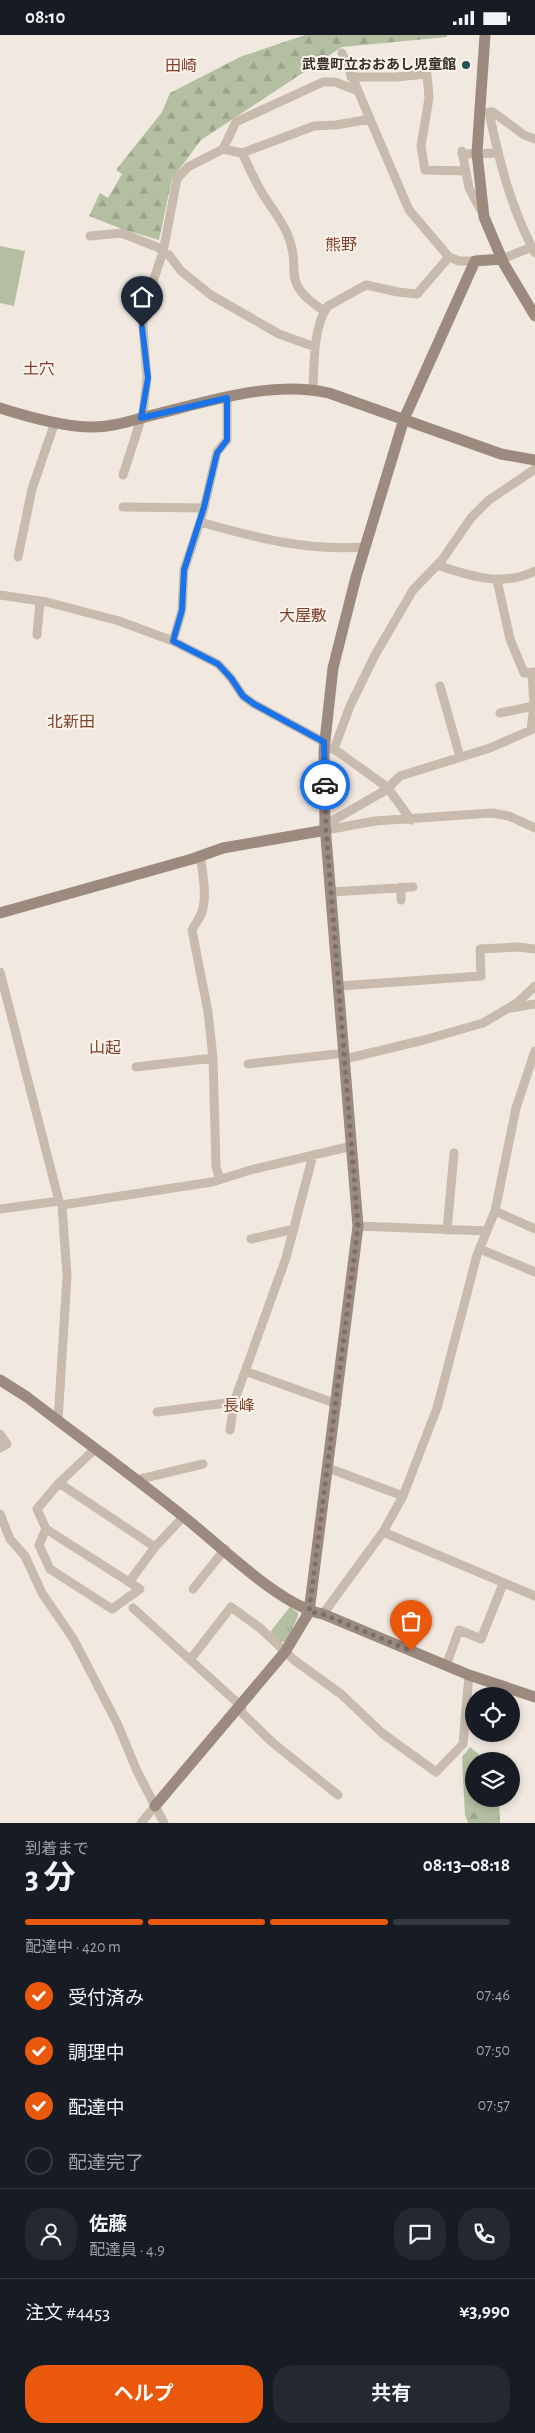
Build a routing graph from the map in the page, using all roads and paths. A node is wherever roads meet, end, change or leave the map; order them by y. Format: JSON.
{"nodes":[{"id":1,"x":485,"y":35,"type":"edge"},
{"id":2,"x":342,"y":53,"type":"dead end"},
{"id":3,"x":351,"y":77,"type":"junction"},
{"id":4,"x":356,"y":89,"type":"junction"},
{"id":5,"x":370,"y":119,"type":"junction"},
{"id":6,"x":534,"y":137,"type":"edge"},
{"id":7,"x":223,"y":149,"type":"junction"},
{"id":8,"x":242,"y":153,"type":"junction"},
{"id":9,"x":477,"y":153,"type":"junction"},
{"id":10,"x":497,"y":153,"type":"junction"},
{"id":11,"x":465,"y":171,"type":"junction"},
{"id":12,"x":484,"y":217,"type":"junction"},
{"id":13,"x":90,"y":236,"type":"dead end"},
{"id":14,"x":533,"y":250,"type":"edge"},
{"id":15,"x":163,"y":252,"type":"junction"},
{"id":16,"x":449,"y":257,"type":"junction"},
{"id":17,"x":502,"y":259,"type":"junction"},
{"id":18,"x":475,"y":261,"type":"junction"},
{"id":19,"x":324,"y":311,"type":"junction"},
{"id":20,"x":535,"y":316,"type":"edge"},
{"id":21,"x":315,"y":347,"type":"junction"},
{"id":22,"x":313,"y":389,"type":"junction"},
{"id":23,"x":227,"y":398,"type":"junction"},
{"id":24,"x":0,"y":408,"type":"edge"},
{"id":25,"x":141,"y":418,"type":"junction"},
{"id":26,"x":404,"y":419,"type":"junction"},
{"id":27,"x":55,"y":422,"type":"junction"},
{"id":28,"x":535,"y":460,"type":"edge"},
{"id":29,"x":535,"y":469,"type":"edge"},
{"id":30,"x":123,"y":475,"type":"dead end"},
{"id":31,"x":123,"y":507,"type":"dead end"},
{"id":32,"x":204,"y":507,"type":"junction"},
{"id":33,"x":200,"y":521,"type":"junction"},
{"id":34,"x":365,"y":547,"type":"junction"},
{"id":35,"x":18,"y":557,"type":"dead end"},
{"id":36,"x":437,"y":565,"type":"junction"},
{"id":37,"x":535,"y":571,"type":"edge"},
{"id":38,"x":497,"y":580,"type":"junction"},
{"id":39,"x":0,"y":595,"type":"edge"},
{"id":40,"x":40,"y":601,"type":"junction"},
{"id":41,"x":37,"y":635,"type":"dead end"},
{"id":42,"x":173,"y":641,"type":"junction"},
{"id":43,"x":533,"y":672,"type":"edge"},
{"id":44,"x":440,"y":686,"type":"dead end"},
{"id":45,"x":534,"y":706,"type":"edge"},
{"id":46,"x":500,"y":713,"type":"dead end"},
{"id":47,"x":328,"y":747,"type":"junction"},
{"id":48,"x":460,"y":757,"type":"junction"},
{"id":49,"x":387,"y":787,"type":"junction"},
{"id":50,"x":411,"y":819,"type":"junction"},
{"id":51,"x":326,"y":828,"type":"junction"},
{"id":52,"x":535,"y":828,"type":"edge"},
{"id":53,"x":200,"y":856,"type":"junction"},
{"id":54,"x":401,"y":887,"type":"junction"},
{"id":55,"x":414,"y":887,"type":"dead end"},
{"id":56,"x":332,"y":892,"type":"junction"},
{"id":57,"x":402,"y":899,"type":"dead end"},
{"id":58,"x":0,"y":913,"type":"edge"},
{"id":59,"x":535,"y":949,"type":"edge"},
{"id":60,"x":0,"y":972,"type":"edge"},
{"id":61,"x":340,"y":986,"type":"junction"},
{"id":62,"x":535,"y":986,"type":"edge"},
{"id":63,"x":535,"y":1004,"type":"edge"},
{"id":64,"x":506,"y":1008,"type":"junction"},
{"id":65,"x":535,"y":1051,"type":"edge"},
{"id":66,"x":345,"y":1056,"type":"junction"},
{"id":67,"x":213,"y":1057,"type":"junction"},
{"id":68,"x":248,"y":1064,"type":"dead end"},
{"id":69,"x":136,"y":1067,"type":"dead end"},
{"id":70,"x":352,"y":1146,"type":"junction"},
{"id":71,"x":454,"y":1153,"type":"dead end"},
{"id":72,"x":313,"y":1155,"type":"junction"},
{"id":73,"x":220,"y":1179,"type":"junction"},
{"id":74,"x":60,"y":1203,"type":"junction"},
{"id":75,"x":0,"y":1209,"type":"edge"},
{"id":76,"x":495,"y":1211,"type":"junction"},
{"id":77,"x":358,"y":1226,"type":"junction"},
{"id":78,"x":294,"y":1229,"type":"junction"},
{"id":79,"x":535,"y":1229,"type":"edge"},
{"id":80,"x":447,"y":1230,"type":"junction"},
{"id":81,"x":486,"y":1231,"type":"junction"},
{"id":82,"x":251,"y":1239,"type":"dead end"},
{"id":83,"x":480,"y":1249,"type":"junction"},
{"id":84,"x":535,"y":1272,"type":"edge"},
{"id":85,"x":246,"y":1371,"type":"junction"},
{"id":86,"x":0,"y":1380,"type":"edge"},
{"id":87,"x":234,"y":1402,"type":"junction"},
{"id":88,"x":337,"y":1404,"type":"junction"},
{"id":89,"x":156,"y":1412,"type":"dead end"},
{"id":90,"x":58,"y":1421,"type":"junction"},
{"id":91,"x":230,"y":1430,"type":"dead end"},
{"id":92,"x":0,"y":1434,"type":"edge"},
{"id":93,"x":0,"y":1448,"type":"edge"},
{"id":94,"x":95,"y":1449,"type":"junction"},
{"id":95,"x":203,"y":1463,"type":"dead end"},
{"id":96,"x":328,"y":1468,"type":"junction"},
{"id":97,"x":136,"y":1480,"type":"junction"},
{"id":98,"x":58,"y":1483,"type":"junction"},
{"id":99,"x":403,"y":1496,"type":"junction"},
{"id":100,"x":0,"y":1514,"type":"edge"},
{"id":101,"x":184,"y":1516,"type":"junction"},
{"id":102,"x":46,"y":1529,"type":"junction"},
{"id":103,"x":383,"y":1532,"type":"junction"},
{"id":104,"x":155,"y":1547,"type":"junction"},
{"id":105,"x":224,"y":1549,"type":"junction"},
{"id":106,"x":130,"y":1581,"type":"junction"},
{"id":107,"x":503,"y":1584,"type":"junction"},
{"id":108,"x":193,"y":1589,"type":"dead end"},
{"id":109,"x":535,"y":1596,"type":"edge"},
{"id":110,"x":133,"y":1608,"type":"dead end"},
{"id":111,"x":309,"y":1612,"type":"junction"},
{"id":112,"x":323,"y":1614,"type":"junction"},
{"id":113,"x":285,"y":1653,"type":"junction"},
{"id":114,"x":190,"y":1660,"type":"junction"},
{"id":115,"x":446,"y":1666,"type":"junction"},
{"id":116,"x":470,"y":1675,"type":"junction"},
{"id":117,"x":535,"y":1697,"type":"edge"},
{"id":118,"x":241,"y":1706,"type":"junction"},
{"id":119,"x":338,"y":1795,"type":"dead end"},
{"id":120,"x":155,"y":1806,"type":"junction"},
{"id":121,"x":141,"y":1823,"type":"edge"},
{"id":122,"x":164,"y":1823,"type":"edge"}],
"edges":[{"from":1,"to":9,"type":"street"},
{"from":2,"to":3,"type":"street"},
{"from":3,"to":4,"type":"street"},
{"from":3,"to":11,"type":"street"},
{"from":4,"to":5,"type":"street"},
{"from":4,"to":7,"type":"street"},
{"from":5,"to":8,"type":"street"},
{"from":5,"to":16,"type":"street"},
{"from":6,"to":10,"type":"street"},
{"from":7,"to":8,"type":"street"},
{"from":7,"to":15,"type":"street"},
{"from":8,"to":19,"type":"street"},
{"from":9,"to":10,"type":"street"},
{"from":9,"to":11,"type":"street"},
{"from":9,"to":12,"type":"street"},
{"from":10,"to":14,"type":"street"},
{"from":11,"to":12,"type":"street"},
{"from":12,"to":17,"type":"street"},
{"from":13,"to":15,"type":"street"},
{"from":14,"to":17,"type":"street"},
{"from":15,"to":21,"type":"street"},
{"from":15,"to":25,"type":"street"},
{"from":16,"to":18,"type":"street"},
{"from":16,"to":19,"type":"street"},
{"from":17,"to":18,"type":"street"},
{"from":17,"to":20,"type":"street"},
{"from":18,"to":26,"type":"street"},
{"from":19,"to":21,"type":"street"},
{"from":21,"to":22,"type":"street"},
{"from":22,"to":23,"type":"street"},
{"from":22,"to":26,"type":"street"},
{"from":23,"to":25,"type":"street"},
{"from":23,"to":32,"type":"street"},
{"from":24,"to":27,"type":"street"},
{"from":25,"to":27,"type":"street"},
{"from":25,"to":30,"type":"street"},
{"from":26,"to":28,"type":"street"},
{"from":26,"to":34,"type":"street"},
{"from":27,"to":35,"type":"street"},
{"from":29,"to":36,"type":"street"},
{"from":31,"to":32,"type":"street"},
{"from":32,"to":33,"type":"street"},
{"from":33,"to":34,"type":"street"},
{"from":33,"to":42,"type":"street"},
{"from":34,"to":47,"type":"street"},
{"from":36,"to":38,"type":"street"},
{"from":36,"to":47,"type":"street"},
{"from":37,"to":38,"type":"street"},
{"from":38,"to":43,"type":"street"},
{"from":39,"to":40,"type":"street"},
{"from":40,"to":41,"type":"street"},
{"from":40,"to":42,"type":"street"},
{"from":42,"to":47,"type":"street"},
{"from":43,"to":45,"type":"street"},
{"from":44,"to":48,"type":"street"},
{"from":45,"to":46,"type":"street"},
{"from":45,"to":48,"type":"street"},
{"from":47,"to":49,"type":"street"},
{"from":47,"to":51,"type":"street"},
{"from":48,"to":49,"type":"street"},
{"from":49,"to":50,"type":"street"},
{"from":49,"to":51,"type":"street"},
{"from":50,"to":51,"type":"street"},
{"from":50,"to":52,"type":"street"},
{"from":51,"to":53,"type":"street"},
{"from":51,"to":56,"type":"street"},
{"from":53,"to":58,"type":"street"},
{"from":53,"to":67,"type":"street"},
{"from":54,"to":55,"type":"street"},
{"from":54,"to":56,"type":"street"},
{"from":54,"to":57,"type":"street"},
{"from":56,"to":61,"type":"street"},
{"from":59,"to":61,"type":"street"},
{"from":60,"to":74,"type":"street"},
{"from":61,"to":66,"type":"street"},
{"from":62,"to":64,"type":"street"},
{"from":63,"to":64,"type":"street"},
{"from":64,"to":66,"type":"street"},
{"from":65,"to":76,"type":"street"},
{"from":66,"to":68,"type":"street"},
{"from":66,"to":70,"type":"street"},
{"from":67,"to":69,"type":"street"},
{"from":67,"to":73,"type":"street"},
{"from":70,"to":72,"type":"street"},
{"from":70,"to":77,"type":"street"},
{"from":71,"to":80,"type":"street"},
{"from":72,"to":73,"type":"street"},
{"from":72,"to":78,"type":"street"},
{"from":73,"to":74,"type":"street"},
{"from":74,"to":75,"type":"street"},
{"from":74,"to":90,"type":"street"},
{"from":76,"to":79,"type":"street"},
{"from":76,"to":81,"type":"street"},
{"from":77,"to":80,"type":"street"},
{"from":77,"to":88,"type":"street"},
{"from":78,"to":82,"type":"street"},
{"from":78,"to":85,"type":"street"},
{"from":80,"to":81,"type":"street"},
{"from":81,"to":83,"type":"street"},
{"from":83,"to":84,"type":"street"},
{"from":83,"to":99,"type":"street"},
{"from":85,"to":87,"type":"street"},
{"from":85,"to":88,"type":"street"},
{"from":86,"to":90,"type":"street"},
{"from":87,"to":89,"type":"street"},
{"from":87,"to":91,"type":"street"},
{"from":88,"to":96,"type":"street"},
{"from":90,"to":94,"type":"street"},
{"from":92,"to":93,"type":"street"},
{"from":94,"to":97,"type":"street"},
{"from":94,"to":98,"type":"street"},
{"from":95,"to":97,"type":"street"},
{"from":96,"to":99,"type":"street"},
{"from":96,"to":111,"type":"street"},
{"from":97,"to":101,"type":"street"},
{"from":98,"to":102,"type":"street"},
{"from":98,"to":104,"type":"street"},
{"from":99,"to":103,"type":"street"},
{"from":100,"to":120,"type":"street"},
{"from":101,"to":104,"type":"street"},
{"from":101,"to":105,"type":"street"},
{"from":102,"to":106,"type":"street"},
{"from":102,"to":106,"type":"street"},
{"from":103,"to":107,"type":"street"},
{"from":103,"to":112,"type":"street"},
{"from":104,"to":106,"type":"street"},
{"from":105,"to":108,"type":"street"},
{"from":105,"to":111,"type":"street"},
{"from":107,"to":109,"type":"street"},
{"from":107,"to":115,"type":"street"},
{"from":110,"to":114,"type":"street"},
{"from":111,"to":112,"type":"street"},
{"from":111,"to":113,"type":"street"},
{"from":112,"to":115,"type":"street"},
{"from":113,"to":114,"type":"street"},
{"from":113,"to":116,"type":"street"},
{"from":113,"to":118,"type":"street"},
{"from":114,"to":118,"type":"street"},
{"from":115,"to":116,"type":"street"},
{"from":116,"to":117,"type":"street"},
{"from":118,"to":119,"type":"street"},
{"from":118,"to":120,"type":"street"},
{"from":120,"to":121,"type":"street"},
{"from":120,"to":122,"type":"street"}]}
